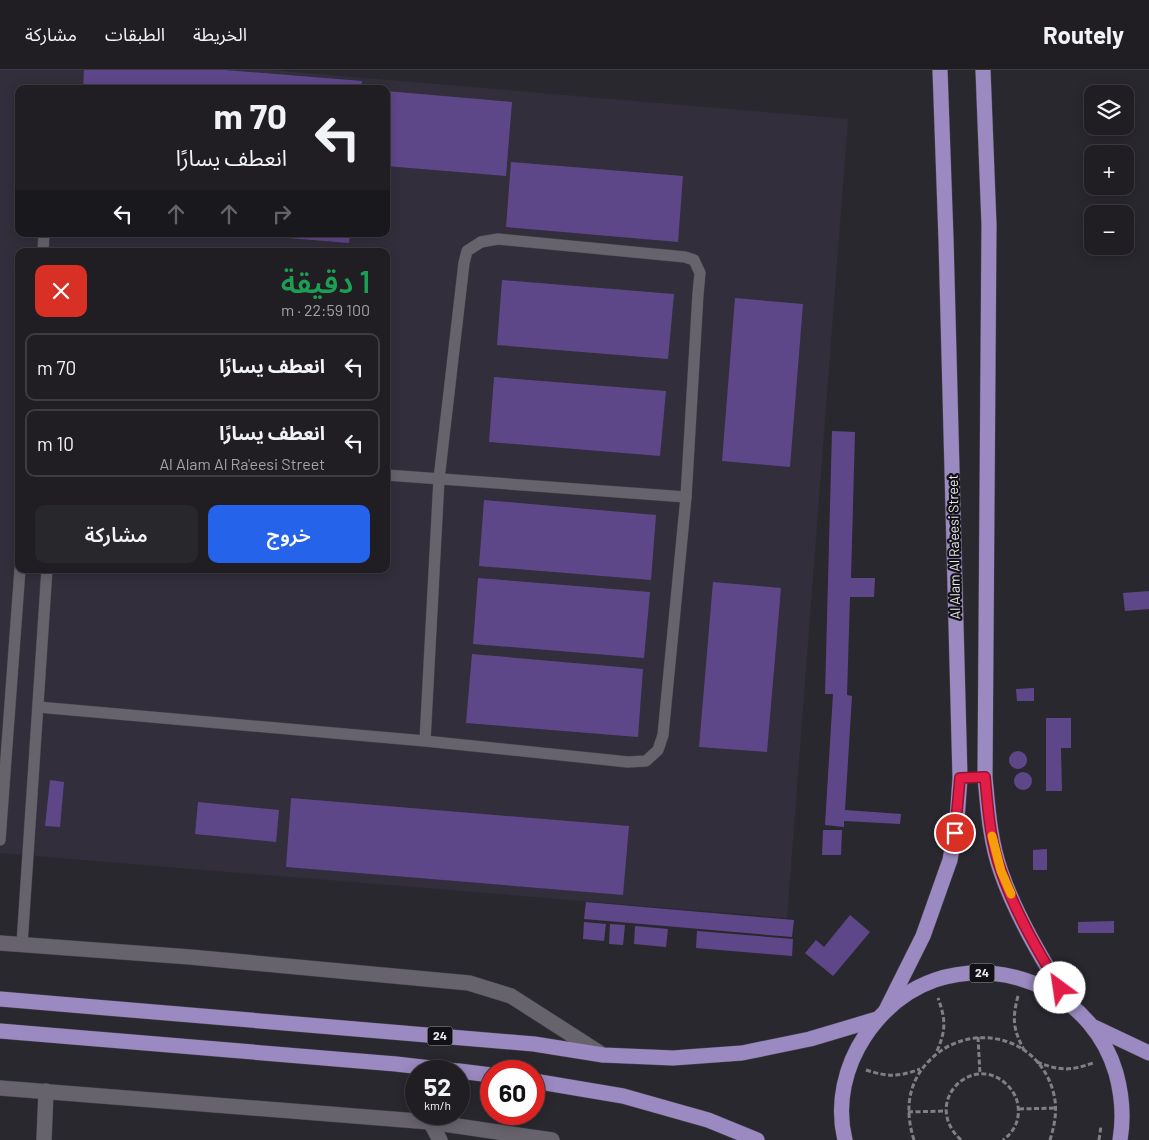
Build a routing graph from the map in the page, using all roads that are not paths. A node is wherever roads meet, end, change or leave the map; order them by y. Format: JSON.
{"nodes":[{"id":1,"x":940,"y":70,"type":"edge"},
{"id":2,"x":983,"y":70,"type":"edge"},
{"id":3,"x":390,"y":475,"type":"edge"},
{"id":4,"x":439,"y":480,"type":"junction"},
{"id":5,"x":686,"y":497,"type":"junction"},
{"id":6,"x":20,"y":573,"type":"edge"},
{"id":7,"x":47,"y":573,"type":"edge"},
{"id":8,"x":38,"y":707,"type":"junction"},
{"id":9,"x":425,"y":741,"type":"junction"},
{"id":10,"x":985,"y":777,"type":"junction"},
{"id":11,"x":960,"y":778,"type":"junction"},
{"id":12,"x":0,"y":840,"type":"edge"},
{"id":13,"x":0,"y":943,"type":"edge"},
{"id":14,"x":22,"y":944,"type":"junction"},
{"id":15,"x":0,"y":999,"type":"edge"},
{"id":16,"x":1068,"y":1002,"type":"junction"},
{"id":17,"x":882,"y":1014,"type":"junction"},
{"id":18,"x":1093,"y":1026,"type":"junction"},
{"id":19,"x":0,"y":1032,"type":"edge"},
{"id":20,"x":1149,"y":1053,"type":"edge"},
{"id":21,"x":603,"y":1055,"type":"junction"},
{"id":22,"x":405,"y":1067,"type":"edge"},
{"id":23,"x":545,"y":1083,"type":"edge"},
{"id":24,"x":0,"y":1088,"type":"edge"},
{"id":25,"x":46,"y":1091,"type":"junction"},
{"id":26,"x":405,"y":1116,"type":"edge"},
{"id":27,"x":432,"y":1125,"type":"edge"},
{"id":28,"x":467,"y":1125,"type":"edge"},
{"id":29,"x":44,"y":1140,"type":"edge"},
{"id":30,"x":440,"y":1140,"type":"edge"},
{"id":31,"x":552,"y":1140,"type":"edge"},
{"id":32,"x":757,"y":1140,"type":"edge"},
{"id":33,"x":844,"y":1140,"type":"edge"},
{"id":34,"x":1120,"y":1140,"type":"edge"}],
"edges":[{"from":1,"to":11,"type":"main road","name":"Al Alam Al Ra'eesi Street"},
{"from":2,"to":10,"type":"main road"},
{"from":3,"to":4,"type":"lane"},
{"from":4,"to":5,"type":"lane"},
{"from":4,"to":5,"type":"lane"},
{"from":4,"to":9,"type":"lane"},
{"from":5,"to":9,"type":"lane"},
{"from":6,"to":12,"type":"lane"},
{"from":7,"to":8,"type":"lane"},
{"from":8,"to":9,"type":"lane"},
{"from":8,"to":14,"type":"lane"},
{"from":10,"to":11,"type":"main road"},
{"from":10,"to":16,"type":"main road"},
{"from":11,"to":17,"type":"main road","name":"Al Alam Al Ra'eesi Street"},
{"from":13,"to":14,"type":"street"},
{"from":14,"to":21,"type":"street"},
{"from":15,"to":21,"type":"main road","number":"24"},
{"from":16,"to":17,"type":"main road","number":"24"},
{"from":16,"to":18,"type":"main road","number":"24"},
{"from":17,"to":21,"type":"main road","number":"24"},
{"from":17,"to":33,"type":"main road","number":"24"},
{"from":18,"to":20,"type":"main road","number":"24"},
{"from":18,"to":34,"type":"main road","number":"24"},
{"from":19,"to":22,"type":"main road"},
{"from":23,"to":32,"type":"main road"},
{"from":24,"to":25,"type":"street"},
{"from":25,"to":26,"type":"street"},
{"from":25,"to":29,"type":"street"},
{"from":27,"to":30,"type":"street"},
{"from":28,"to":31,"type":"street"}]}
